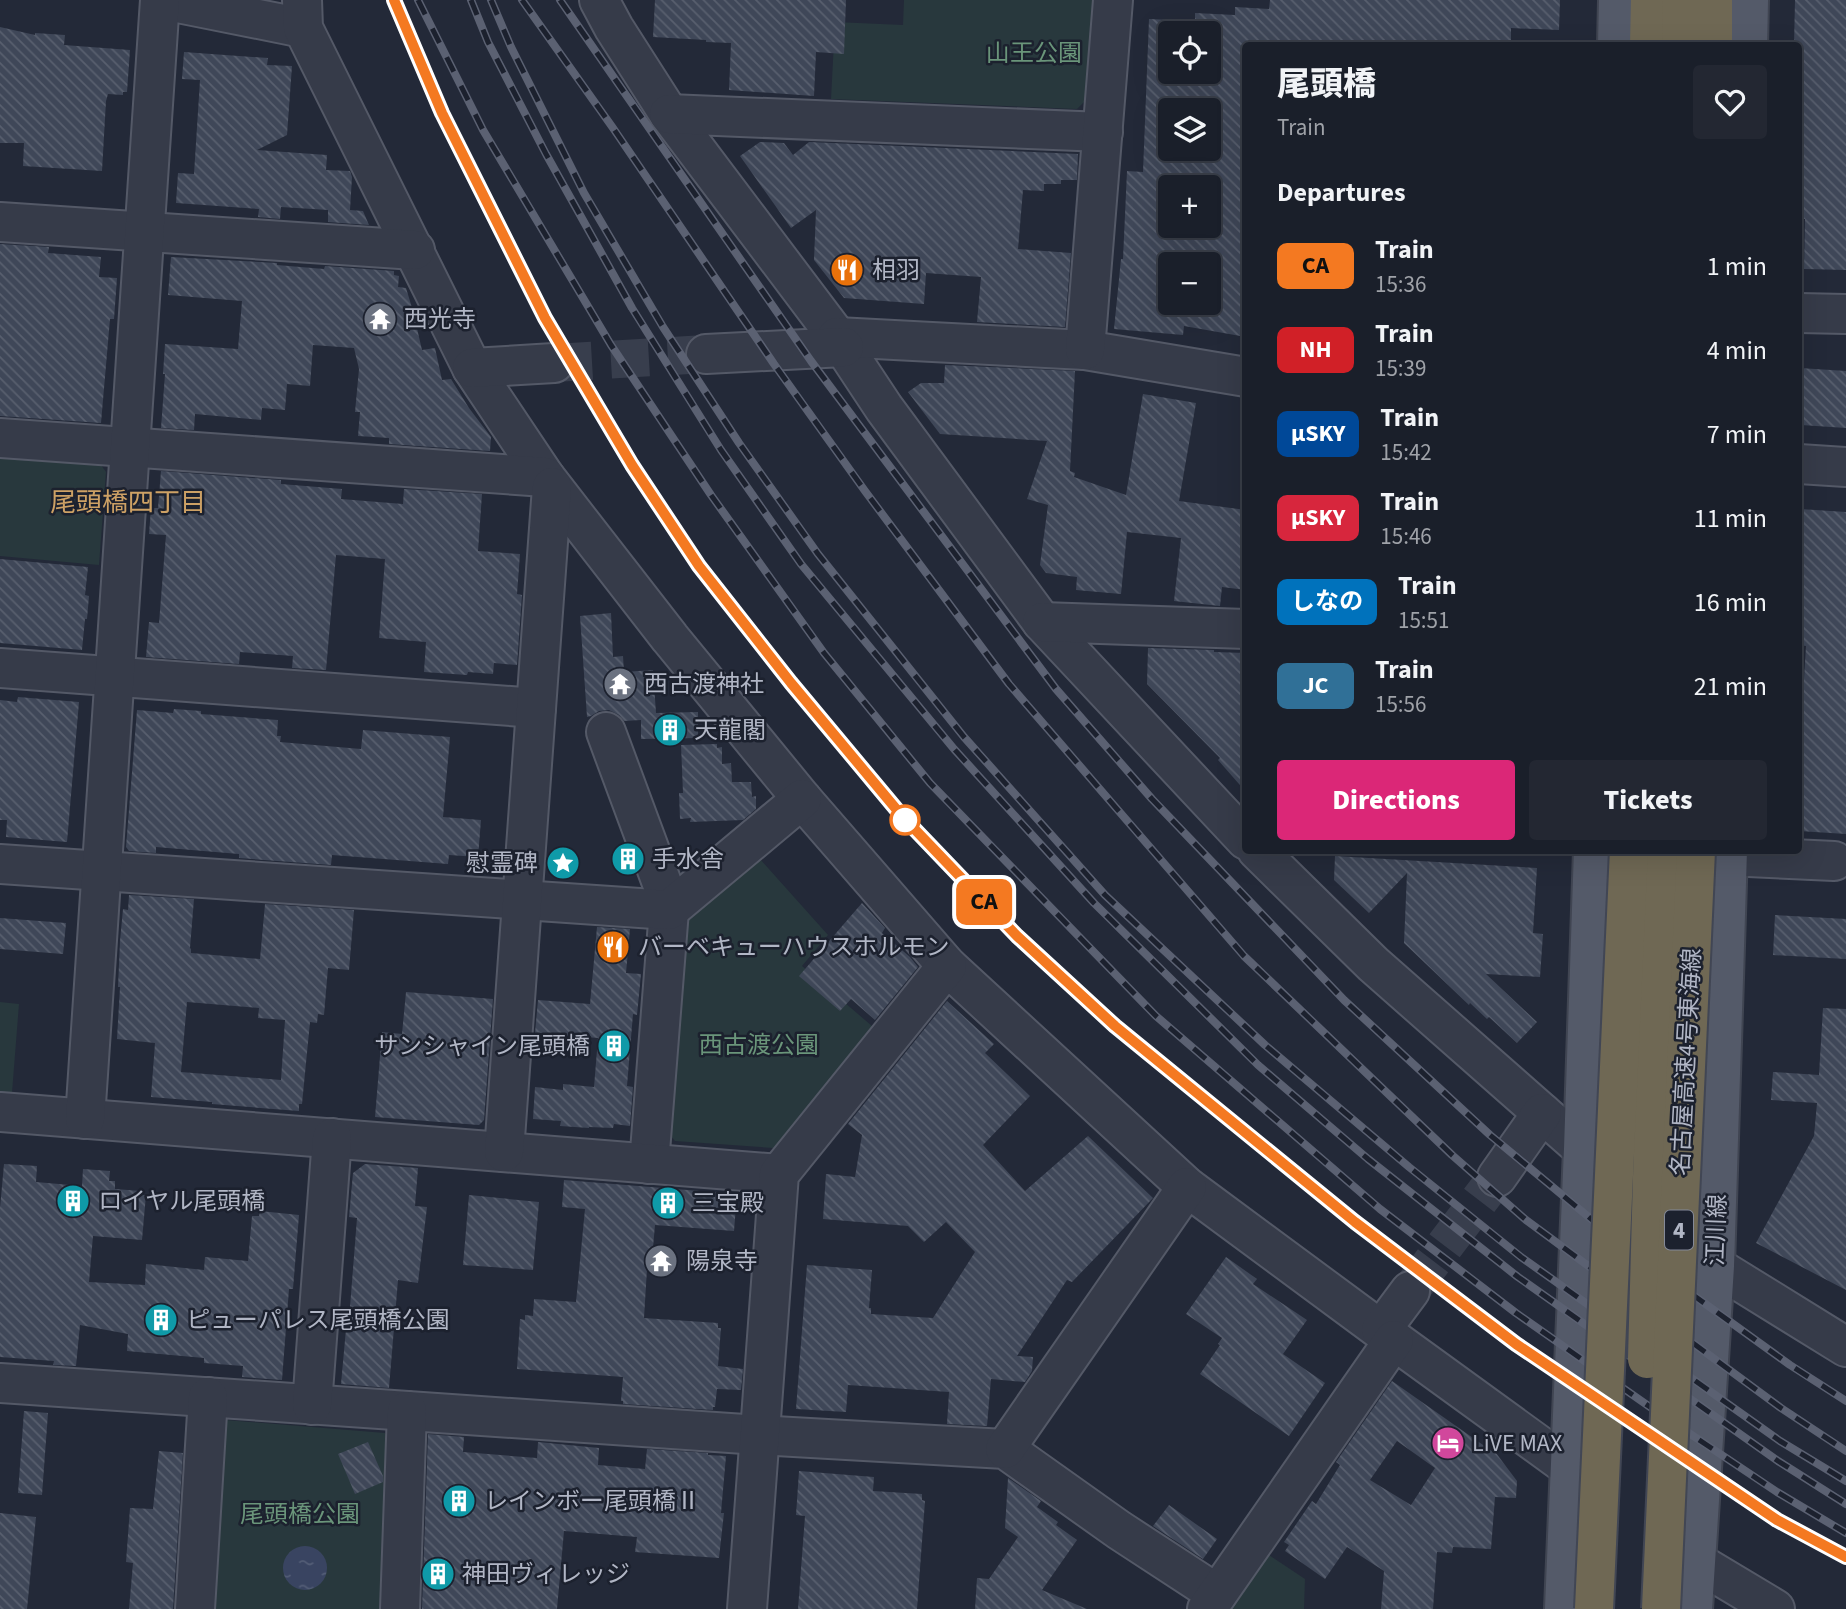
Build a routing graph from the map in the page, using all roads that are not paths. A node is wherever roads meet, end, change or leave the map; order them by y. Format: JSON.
{"nodes":[{"id":1,"x":162,"y":0,"type":"edge"},
{"id":2,"x":599,"y":0,"type":"edge"},
{"id":3,"x":1113,"y":0,"type":"edge"},
{"id":4,"x":1618,"y":0,"type":"edge"},
{"id":5,"x":1650,"y":0,"type":"edge"},
{"id":6,"x":1682,"y":0,"type":"edge"},
{"id":7,"x":1713,"y":0,"type":"edge"},
{"id":8,"x":1749,"y":0,"type":"edge"},
{"id":9,"x":302,"y":14,"type":"edge"},
{"id":10,"x":1617,"y":42,"type":"edge"},
{"id":11,"x":1648,"y":42,"type":"edge"},
{"id":12,"x":1681,"y":42,"type":"edge"},
{"id":13,"x":1713,"y":42,"type":"edge"},
{"id":14,"x":1748,"y":42,"type":"edge"},
{"id":15,"x":669,"y":114,"type":"junction"},
{"id":16,"x":1103,"y":132,"type":"junction"},
{"id":17,"x":0,"y":222,"type":"edge"},
{"id":18,"x":144,"y":232,"type":"junction"},
{"id":19,"x":415,"y":250,"type":"junction"},
{"id":20,"x":1802,"y":313,"type":"edge"},
{"id":21,"x":1846,"y":314,"type":"edge"},
{"id":22,"x":840,"y":342,"type":"junction"},
{"id":23,"x":1085,"y":350,"type":"junction"},
{"id":24,"x":706,"y":354,"type":"tunnel mouth"},
{"id":25,"x":554,"y":363,"type":"tunnel mouth"},
{"id":26,"x":472,"y":368,"type":"junction"},
{"id":27,"x":1242,"y":376,"type":"edge"},
{"id":28,"x":0,"y":438,"type":"edge"},
{"id":29,"x":130,"y":447,"type":"junction"},
{"id":30,"x":1802,"y":464,"type":"edge"},
{"id":31,"x":1846,"y":467,"type":"edge"},
{"id":32,"x":548,"y":482,"type":"junction"},
{"id":33,"x":1042,"y":622,"type":"junction"},
{"id":34,"x":1242,"y":629,"type":"edge"},
{"id":35,"x":0,"y":668,"type":"edge"},
{"id":36,"x":114,"y":676,"type":"junction"},
{"id":37,"x":536,"y":708,"type":"junction"},
{"id":38,"x":607,"y":732,"type":"dead end"},
{"id":39,"x":802,"y":799,"type":"junction"},
{"id":40,"x":1242,"y":833,"type":"edge"},
{"id":41,"x":1263,"y":854,"type":"edge"},
{"id":42,"x":1592,"y":854,"type":"edge"},
{"id":43,"x":1629,"y":854,"type":"edge"},
{"id":44,"x":1661,"y":854,"type":"edge"},
{"id":45,"x":1717,"y":854,"type":"edge"},
{"id":46,"x":1717,"y":854,"type":"edge"},
{"id":47,"x":1743,"y":854,"type":"edge"},
{"id":48,"x":1834,"y":861,"type":"dead end"},
{"id":49,"x":0,"y":863,"type":"edge"},
{"id":50,"x":101,"y":871,"type":"junction"},
{"id":51,"x":522,"y":900,"type":"junction"},
{"id":52,"x":669,"y":910,"type":"junction"},
{"id":53,"x":947,"y":966,"type":"junction"},
{"id":54,"x":0,"y":1112,"type":"edge"},
{"id":55,"x":1542,"y":1113,"type":"junction"},
{"id":56,"x":85,"y":1119,"type":"junction"},
{"id":57,"x":332,"y":1138,"type":"junction"},
{"id":58,"x":1583,"y":1149,"type":"junction"},
{"id":59,"x":504,"y":1152,"type":"junction"},
{"id":60,"x":649,"y":1164,"type":"junction"},
{"id":61,"x":779,"y":1174,"type":"junction"},
{"id":62,"x":1497,"y":1177,"type":"tunnel mouth"},
{"id":63,"x":1187,"y":1187,"type":"junction"},
{"id":64,"x":1715,"y":1266,"type":"junction"},
{"id":65,"x":1410,"y":1292,"type":"tunnel mouth"},
{"id":66,"x":1387,"y":1335,"type":"junction"},
{"id":67,"x":1846,"y":1347,"type":"edge"},
{"id":68,"x":0,"y":1383,"type":"edge"},
{"id":69,"x":208,"y":1397,"type":"junction"},
{"id":70,"x":312,"y":1405,"type":"junction"},
{"id":71,"x":407,"y":1411,"type":"junction"},
{"id":72,"x":759,"y":1435,"type":"junction"},
{"id":73,"x":1005,"y":1449,"type":"junction"},
{"id":74,"x":1569,"y":1467,"type":"junction"},
{"id":75,"x":1695,"y":1562,"type":"junction"},
{"id":76,"x":1212,"y":1602,"type":"edge"},
{"id":77,"x":1672,"y":1607,"type":"edge"},
{"id":78,"x":195,"y":1609,"type":"edge"},
{"id":79,"x":400,"y":1609,"type":"edge"},
{"id":80,"x":747,"y":1609,"type":"edge"},
{"id":81,"x":1564,"y":1609,"type":"edge"},
{"id":82,"x":1594,"y":1609,"type":"edge"},
{"id":83,"x":1775,"y":1609,"type":"edge"}],
"edges":[{"from":1,"to":9,"type":"street"},
{"from":1,"to":18,"type":"street"},
{"from":2,"to":15,"type":"street"},
{"from":3,"to":16,"type":"street"},
{"from":4,"to":10,"type":"main road"},
{"from":5,"to":11,"type":"highway"},
{"from":6,"to":12,"type":"highway"},
{"from":7,"to":13,"type":"highway"},
{"from":8,"to":14,"type":"main road"},
{"from":9,"to":19,"type":"street"},
{"from":15,"to":16,"type":"street"},
{"from":15,"to":22,"type":"street"},
{"from":16,"to":23,"type":"street"},
{"from":17,"to":18,"type":"street"},
{"from":18,"to":19,"type":"street"},
{"from":18,"to":29,"type":"street"},
{"from":19,"to":26,"type":"street"},
{"from":20,"to":21,"type":"street"},
{"from":22,"to":23,"type":"street"},
{"from":22,"to":24,"type":"street"},
{"from":22,"to":33,"type":"street"},
{"from":23,"to":27,"type":"street"},
{"from":25,"to":26,"type":"street"},
{"from":26,"to":32,"type":"street"},
{"from":28,"to":29,"type":"street"},
{"from":29,"to":32,"type":"street"},
{"from":29,"to":36,"type":"street"},
{"from":30,"to":31,"type":"street"},
{"from":32,"to":37,"type":"street"},
{"from":32,"to":39,"type":"street"},
{"from":33,"to":34,"type":"street"},
{"from":33,"to":40,"type":"street"},
{"from":35,"to":36,"type":"street"},
{"from":36,"to":37,"type":"street"},
{"from":36,"to":50,"type":"street"},
{"from":37,"to":51,"type":"street"},
{"from":38,"to":52,"type":"street"},
{"from":39,"to":52,"type":"street"},
{"from":39,"to":53,"type":"street"},
{"from":41,"to":55,"type":"street"},
{"from":42,"to":58,"type":"main road"},
{"from":43,"to":82,"type":"highway","bridge":true},
{"from":44,"to":77,"type":"highway","bridge":true},
{"from":45,"to":77,"type":"highway","name":"名古屋高速4号東海線","number":"4","bridge":true},
{"from":46,"to":64,"type":"main road","name":"江川線"},
{"from":47,"to":48,"type":"street"},
{"from":49,"to":50,"type":"street"},
{"from":50,"to":51,"type":"street"},
{"from":50,"to":56,"type":"street"},
{"from":51,"to":52,"type":"street"},
{"from":51,"to":59,"type":"street"},
{"from":52,"to":60,"type":"street"},
{"from":53,"to":61,"type":"street"},
{"from":53,"to":63,"type":"street"},
{"from":54,"to":56,"type":"street"},
{"from":55,"to":58,"type":"street"},
{"from":55,"to":62,"type":"street"},
{"from":56,"to":57,"type":"street"},
{"from":57,"to":59,"type":"street"},
{"from":57,"to":70,"type":"street"},
{"from":58,"to":74,"type":"main road"},
{"from":59,"to":60,"type":"street"},
{"from":60,"to":61,"type":"street"},
{"from":61,"to":72,"type":"street"},
{"from":63,"to":66,"type":"street"},
{"from":63,"to":73,"type":"street"},
{"from":64,"to":67,"type":"street"},
{"from":64,"to":75,"type":"main road","name":"江川線"},
{"from":65,"to":66,"type":"street"},
{"from":66,"to":74,"type":"street"},
{"from":66,"to":76,"type":"street"},
{"from":68,"to":69,"type":"street"},
{"from":69,"to":70,"type":"street"},
{"from":69,"to":78,"type":"street"},
{"from":70,"to":71,"type":"street"},
{"from":71,"to":72,"type":"street"},
{"from":71,"to":79,"type":"street"},
{"from":72,"to":73,"type":"street"},
{"from":72,"to":80,"type":"street"},
{"from":73,"to":76,"type":"street"},
{"from":74,"to":81,"type":"main road"},
{"from":75,"to":77,"type":"main road","name":"江川線"},
{"from":75,"to":83,"type":"street"}]}
